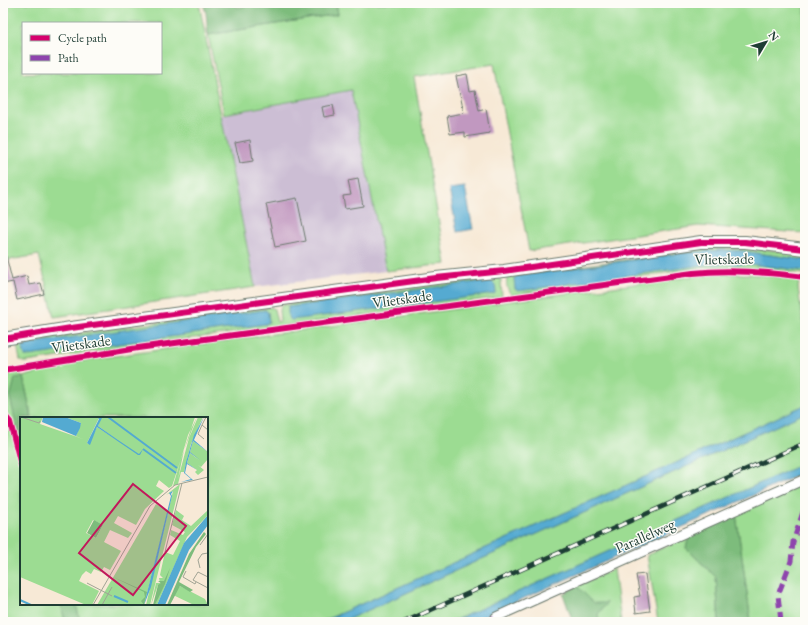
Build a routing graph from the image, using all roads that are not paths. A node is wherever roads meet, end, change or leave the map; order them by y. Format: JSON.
{"nodes":[{"id":1,"x":805,"y":249,"type":"edge"},
{"id":2,"x":3,"y":339,"type":"edge"},
{"id":3,"x":805,"y":479,"type":"edge"},
{"id":4,"x":496,"y":617,"type":"dead end"}],
"edges":[{"from":1,"to":2,"type":"street","name":"Vlietskade"},
{"from":3,"to":4,"type":"street","name":"Parallelweg"}]}
